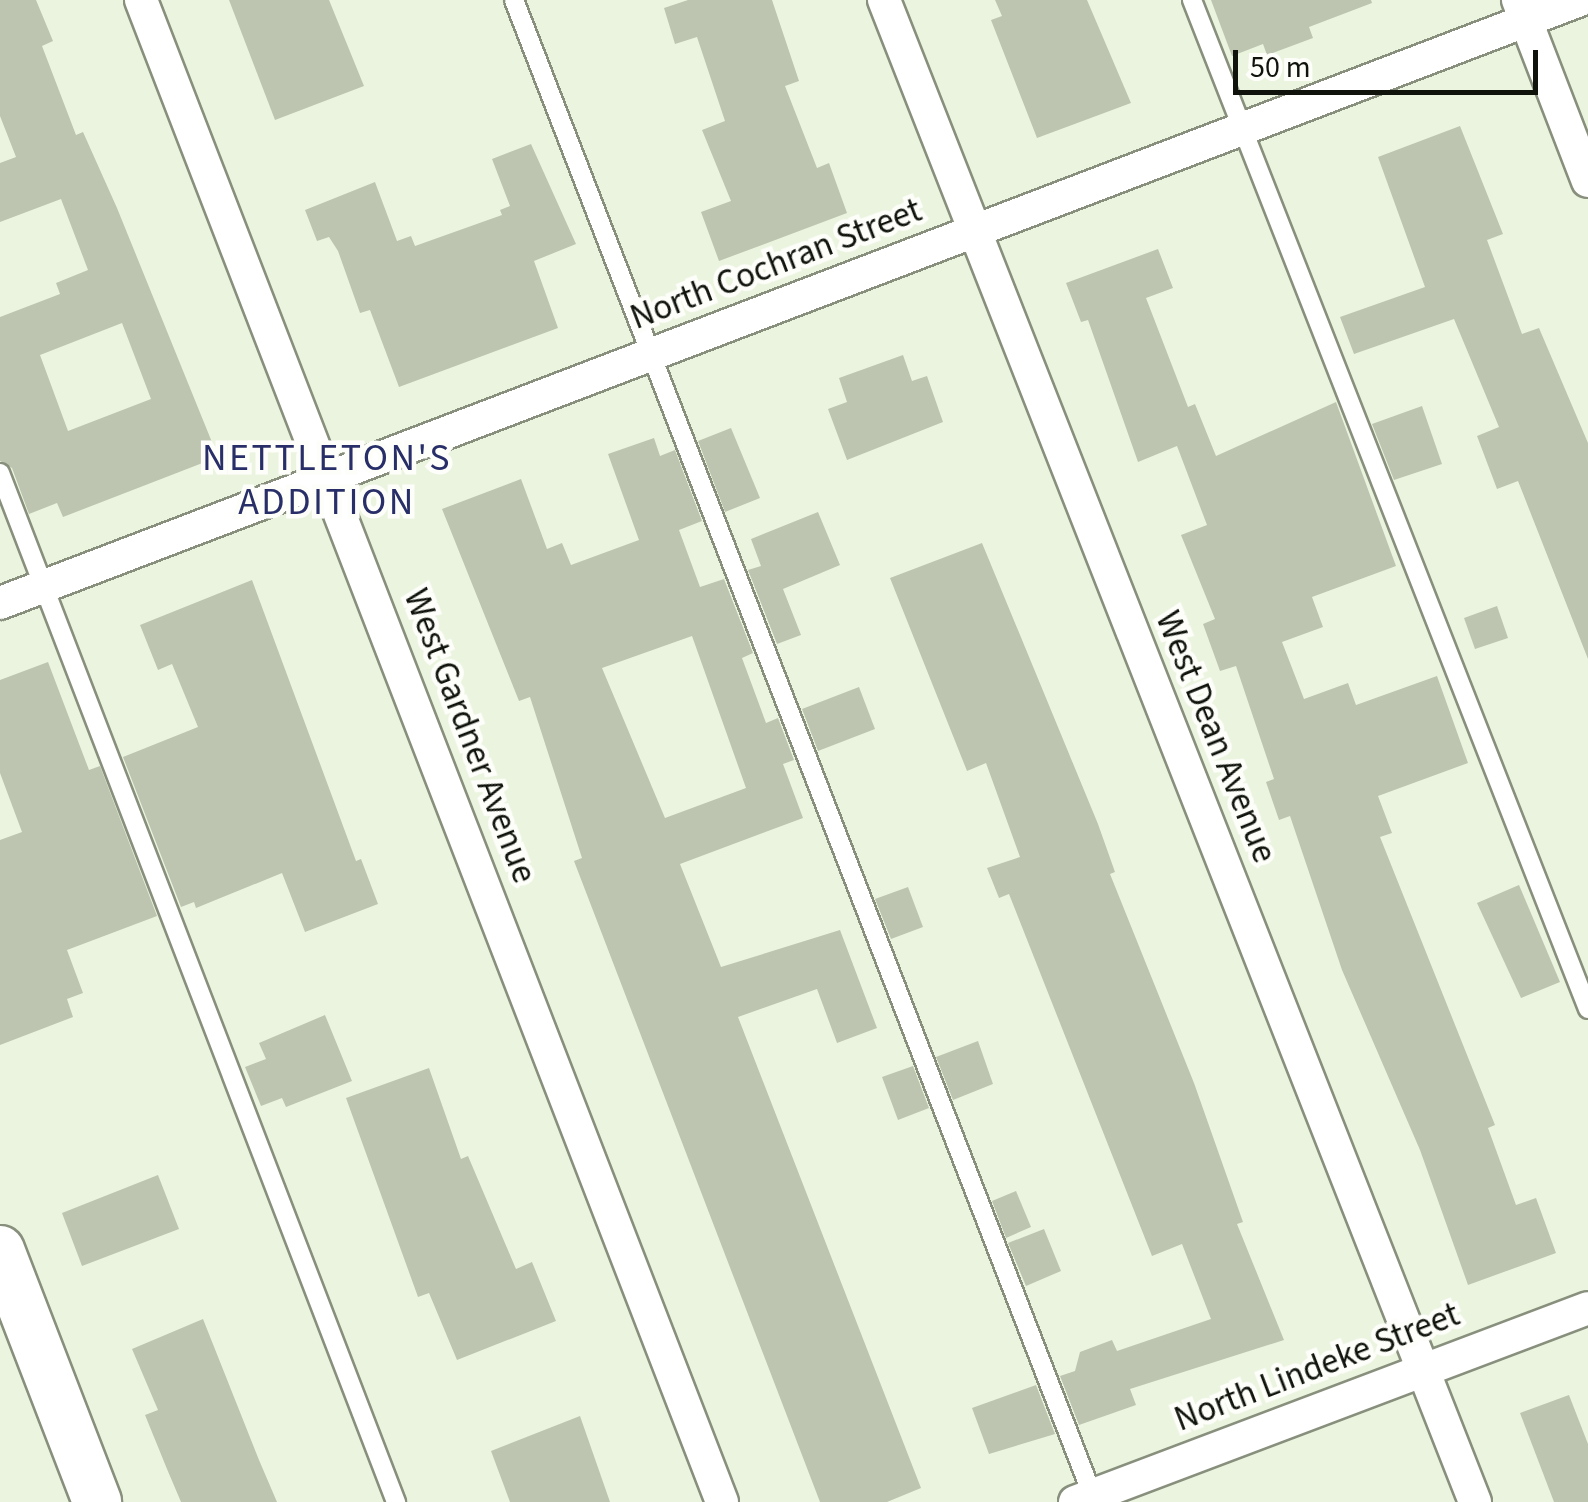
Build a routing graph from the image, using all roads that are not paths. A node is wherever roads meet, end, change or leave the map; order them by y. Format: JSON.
{"nodes":[{"id":1,"x":141,"y":0,"type":"edge"},
{"id":2,"x":514,"y":0,"type":"edge"},
{"id":3,"x":884,"y":0,"type":"edge"},
{"id":4,"x":1192,"y":0,"type":"edge"},
{"id":5,"x":1580,"y":0,"type":"edge"},
{"id":6,"x":1522,"y":10,"type":"edge"},
{"id":7,"x":1241,"y":130,"type":"junction"},
{"id":8,"x":1588,"y":181,"type":"edge"},
{"id":9,"x":973,"y":232,"type":"junction"},
{"id":10,"x":652,"y":354,"type":"junction"},
{"id":11,"x":0,"y":473,"type":"edge"},
{"id":12,"x":328,"y":478,"type":"junction"},
{"id":13,"x":44,"y":586,"type":"junction"},
{"id":14,"x":0,"y":603,"type":"edge"},
{"id":15,"x":1588,"y":1009,"type":"edge"},
{"id":16,"x":0,"y":1250,"type":"edge"},
{"id":17,"x":1588,"y":1308,"type":"edge"},
{"id":18,"x":1424,"y":1370,"type":"junction"},
{"id":19,"x":1087,"y":1500,"type":"edge"},
{"id":20,"x":97,"y":1502,"type":"edge"},
{"id":21,"x":396,"y":1502,"type":"edge"},
{"id":22,"x":722,"y":1502,"type":"edge"},
{"id":23,"x":1475,"y":1502,"type":"edge"}],
"edges":[{"from":1,"to":12,"type":"street","name":"West Gardner Avenue"},
{"from":2,"to":10,"type":"lane"},
{"from":3,"to":9,"type":"street","name":"West Dean Avenue"},
{"from":4,"to":7,"type":"lane"},
{"from":5,"to":6,"type":"street","name":"North Cochran Street"},
{"from":6,"to":7,"type":"street","name":"North Cochran Street"},
{"from":6,"to":8,"type":"street"},
{"from":7,"to":9,"type":"street","name":"North Cochran Street"},
{"from":7,"to":15,"type":"lane"},
{"from":9,"to":10,"type":"street","name":"North Cochran Street"},
{"from":9,"to":18,"type":"street","name":"West Dean Avenue"},
{"from":10,"to":12,"type":"street","name":"North Cochran Street"},
{"from":10,"to":19,"type":"lane"},
{"from":11,"to":13,"type":"lane"},
{"from":12,"to":13,"type":"street","name":"North Cochran Street"},
{"from":12,"to":22,"type":"street","name":"West Gardner Avenue"},
{"from":13,"to":14,"type":"street","name":"North Cochran Street"},
{"from":13,"to":21,"type":"lane"},
{"from":16,"to":20,"type":"main road"},
{"from":17,"to":18,"type":"street","name":"North Lindeke Street"},
{"from":18,"to":19,"type":"street","name":"North Lindeke Street"},
{"from":18,"to":23,"type":"street","name":"West Dean Avenue"}]}
